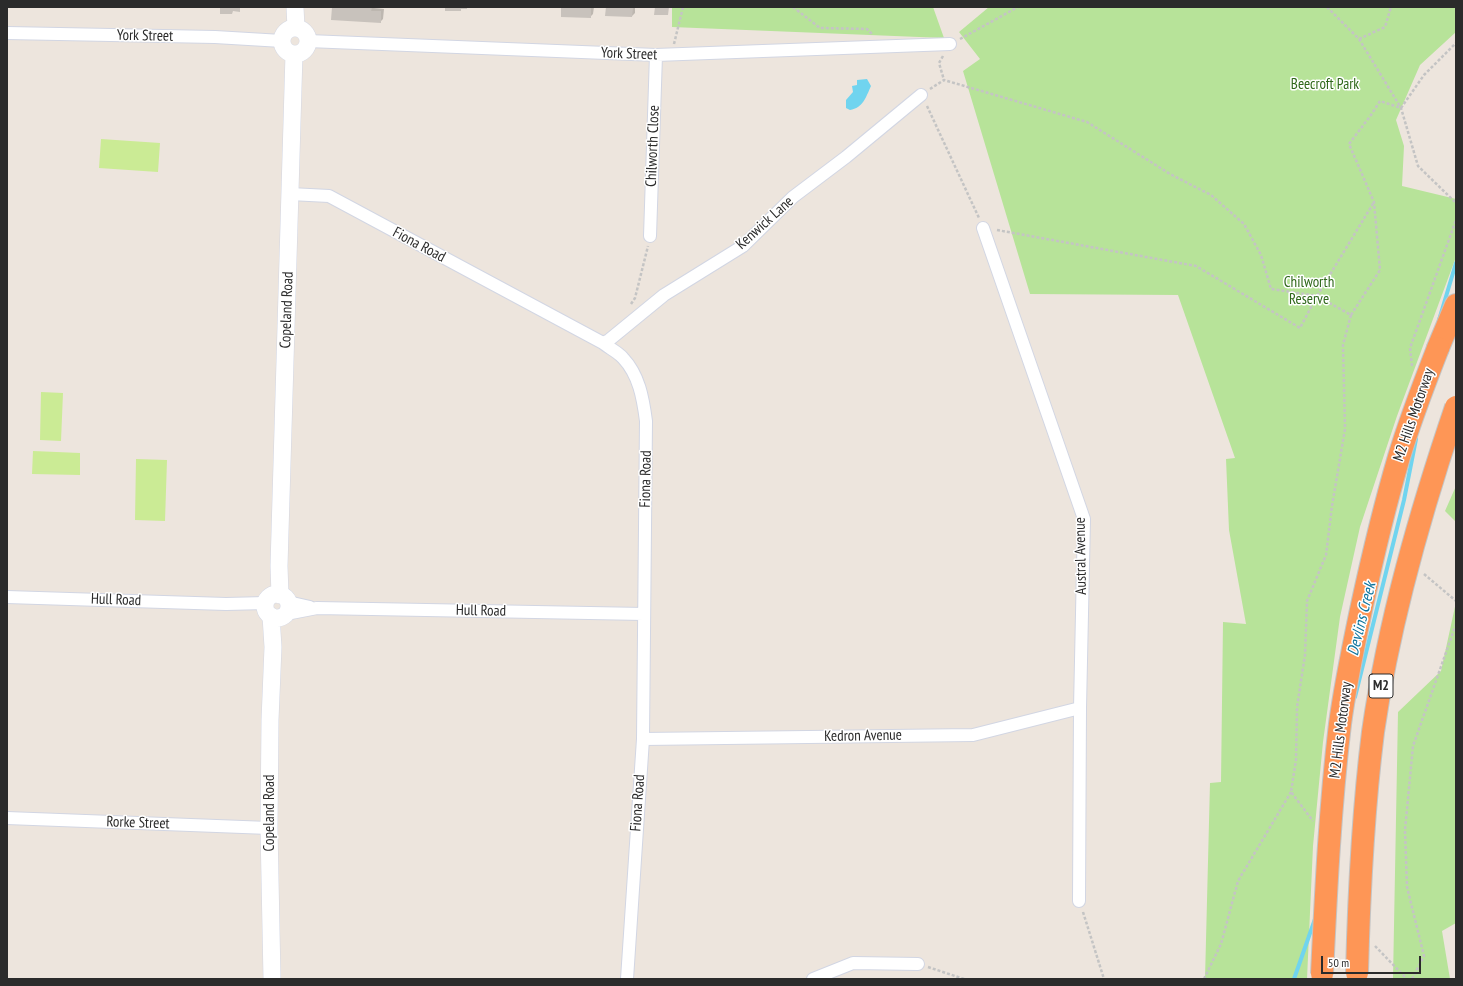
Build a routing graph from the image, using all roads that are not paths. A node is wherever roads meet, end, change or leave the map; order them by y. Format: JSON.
{"nodes":[{"id":1,"x":295,"y":7,"type":"edge"},
{"id":2,"x":296,"y":28,"type":"junction"},
{"id":3,"x":7,"y":33,"type":"edge"},
{"id":4,"x":282,"y":41,"type":"junction"},
{"id":5,"x":308,"y":41,"type":"junction"},
{"id":6,"x":950,"y":44,"type":"road end"},
{"id":7,"x":294,"y":54,"type":"junction"},
{"id":8,"x":656,"y":55,"type":"junction"},
{"id":9,"x":921,"y":95,"type":"road end"},
{"id":10,"x":290,"y":194,"type":"junction"},
{"id":11,"x":983,"y":228,"type":"road end"},
{"id":12,"x":650,"y":236,"type":"road end"},
{"id":13,"x":1456,"y":305,"type":"edge"},
{"id":14,"x":603,"y":343,"type":"junction"},
{"id":15,"x":1456,"y":407,"type":"edge"},
{"id":16,"x":7,"y":597,"type":"edge"},
{"id":17,"x":276,"y":606,"type":"junction"},
{"id":18,"x":644,"y":614,"type":"junction"},
{"id":19,"x":1080,"y":708,"type":"junction"},
{"id":20,"x":643,"y":739,"type":"junction"},
{"id":21,"x":7,"y":818,"type":"edge"},
{"id":22,"x":270,"y":828,"type":"junction"},
{"id":23,"x":1079,"y":900,"type":"road end"},
{"id":24,"x":918,"y":964,"type":"road end"},
{"id":25,"x":1357,"y":976,"type":"edge"},
{"id":26,"x":1322,"y":977,"type":"edge"},
{"id":27,"x":272,"y":979,"type":"edge"},
{"id":28,"x":627,"y":979,"type":"edge"},
{"id":29,"x":813,"y":979,"type":"edge"}],
"edges":[{"from":1,"to":2,"type":"main road"},
{"from":2,"to":4,"type":"main road"},
{"from":2,"to":5,"type":"main road"},
{"from":3,"to":4,"type":"street","name":"York Street"},
{"from":4,"to":7,"type":"main road"},
{"from":5,"to":7,"type":"main road"},
{"from":5,"to":8,"type":"street","name":"York Street"},
{"from":6,"to":8,"type":"street","name":"York Street"},
{"from":7,"to":10,"type":"main road","name":"Copeland Road"},
{"from":8,"to":12,"type":"street","name":"Chilworth Close"},
{"from":9,"to":14,"type":"street","name":"Kenwick Lane"},
{"from":10,"to":14,"type":"street","name":"Fiona Road"},
{"from":10,"to":17,"type":"main road","name":"Copeland Road"},
{"from":11,"to":19,"type":"street","name":"Austral Avenue"},
{"from":13,"to":26,"type":"highway","name":"M2 Hills Motorway","number":"M2","bridge":true},
{"from":14,"to":18,"type":"street","name":"Fiona Road"},
{"from":15,"to":25,"type":"highway","number":"M2","bridge":true},
{"from":16,"to":17,"type":"street","name":"Hull Road"},
{"from":17,"to":18,"type":"street","name":"Hull Road"},
{"from":17,"to":22,"type":"main road","name":"Copeland Road"},
{"from":18,"to":20,"type":"street","name":"Fiona Road"},
{"from":19,"to":20,"type":"street","name":"Kedron Avenue"},
{"from":19,"to":23,"type":"street","name":"Austral Avenue"},
{"from":20,"to":28,"type":"street","name":"Fiona Road"},
{"from":21,"to":22,"type":"street","name":"Rorke Street"},
{"from":22,"to":27,"type":"main road","name":"Copeland Road"},
{"from":24,"to":29,"type":"street"}]}
